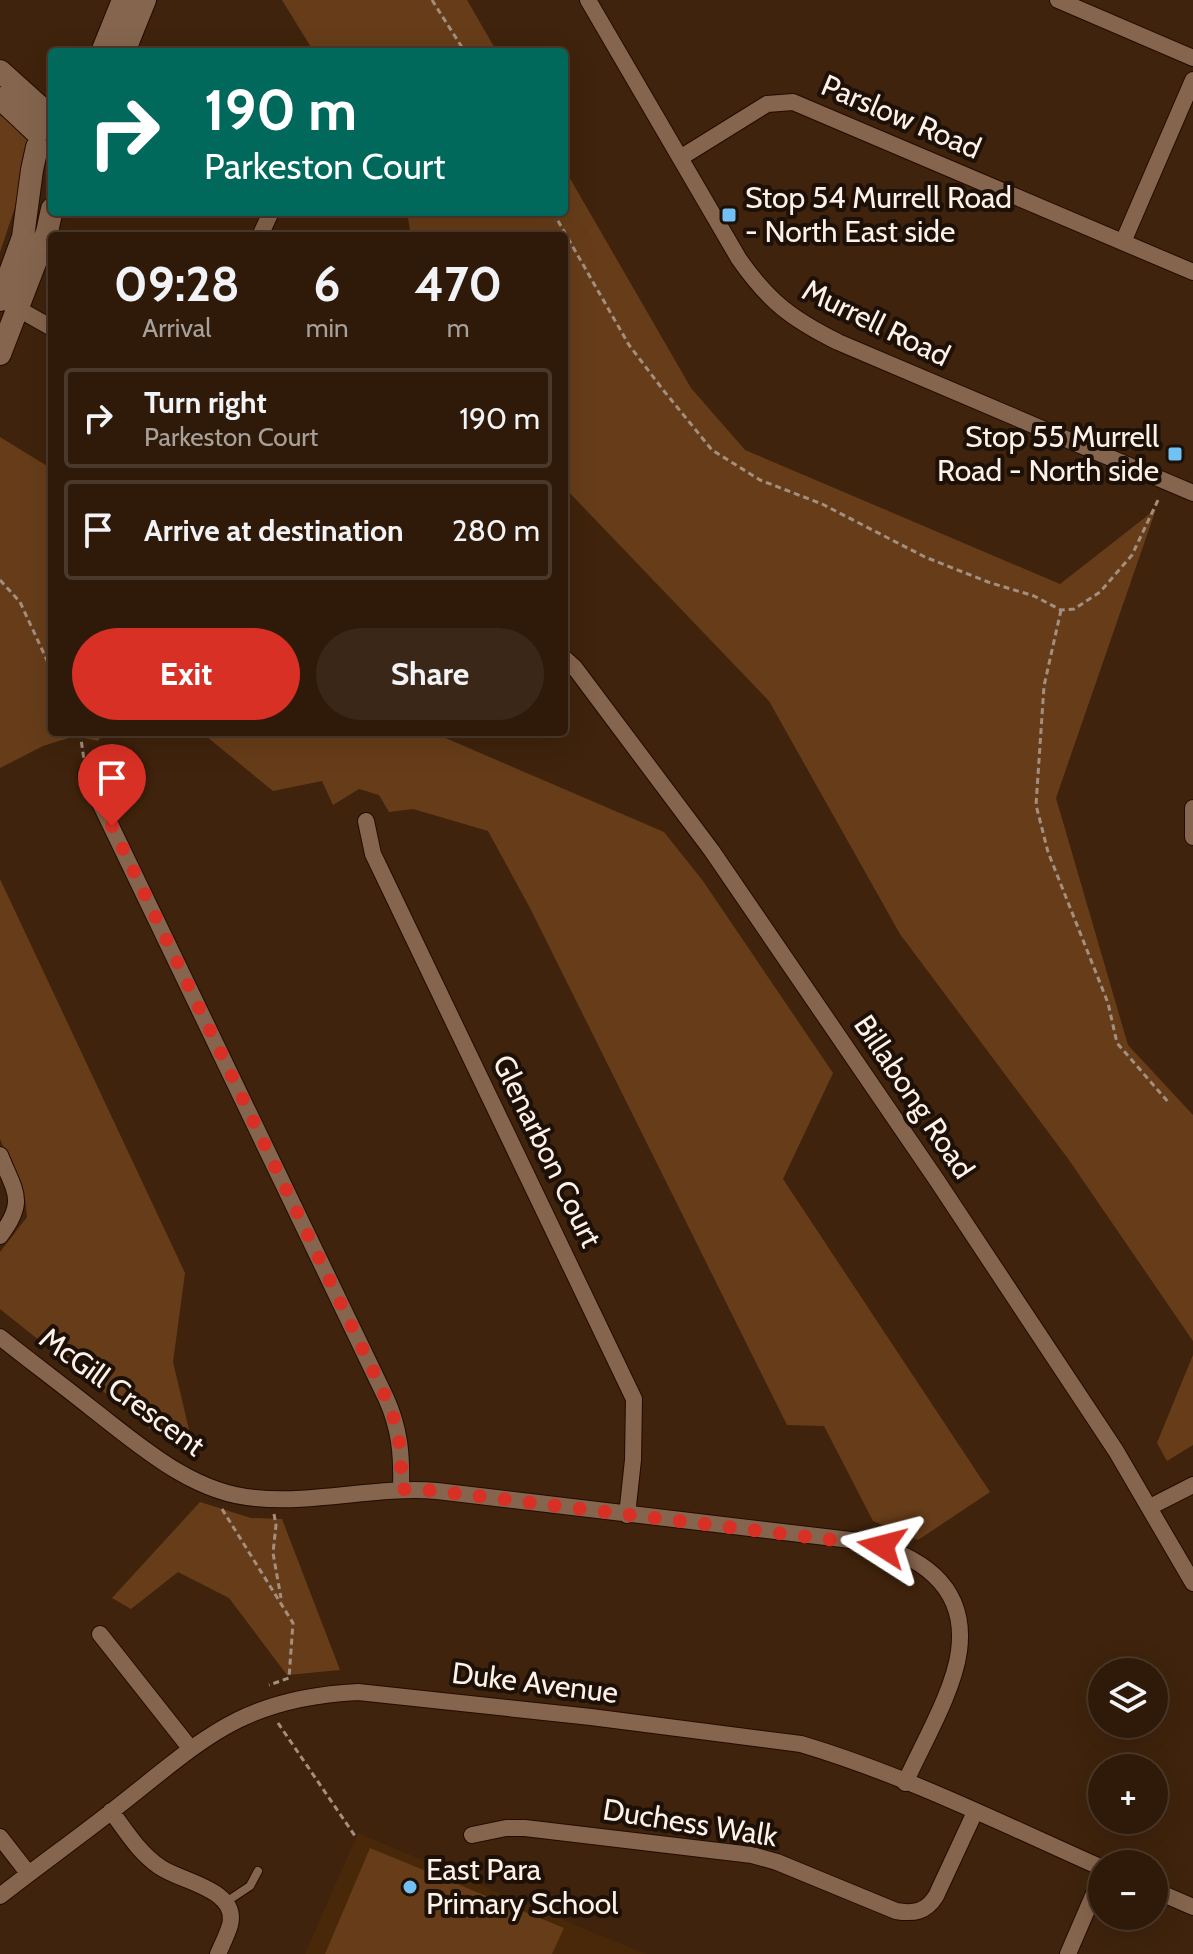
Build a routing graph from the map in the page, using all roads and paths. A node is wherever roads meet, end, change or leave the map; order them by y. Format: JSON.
{"nodes":[{"id":1,"x":123,"y":0,"type":"edge"},
{"id":2,"x":145,"y":0,"type":"edge"},
{"id":3,"x":432,"y":0,"type":"edge"},
{"id":4,"x":588,"y":0,"type":"edge"},
{"id":5,"x":1058,"y":0,"type":"edge"},
{"id":6,"x":104,"y":48,"type":"edge"},
{"id":7,"x":126,"y":48,"type":"edge"},
{"id":8,"x":462,"y":48,"type":"edge"},
{"id":9,"x":1193,"y":58,"type":"edge"},
{"id":10,"x":0,"y":71,"type":"edge"},
{"id":11,"x":1193,"y":80,"type":"edge"},
{"id":12,"x":0,"y":98,"type":"edge"},
{"id":13,"x":46,"y":135,"type":"edge"},
{"id":14,"x":680,"y":158,"type":"junction"},
{"id":15,"x":50,"y":216,"type":"edge"},
{"id":16,"x":568,"y":238,"type":"edge"},
{"id":17,"x":1123,"y":242,"type":"junction"},
{"id":18,"x":1193,"y":272,"type":"edge"},
{"id":19,"x":6,"y":302,"type":"edge"},
{"id":20,"x":48,"y":326,"type":"edge"},
{"id":21,"x":0,"y":354,"type":"edge"},
{"id":22,"x":1166,"y":482,"type":"junction"},
{"id":23,"x":1193,"y":493,"type":"edge"},
{"id":24,"x":0,"y":580,"type":"edge"},
{"id":25,"x":1061,"y":610,"type":"junction"},
{"id":26,"x":48,"y":662,"type":"edge"},
{"id":27,"x":568,"y":662,"type":"edge"},
{"id":28,"x":81,"y":736,"type":"edge"},
{"id":29,"x":86,"y":774,"type":"joint"},
{"id":30,"x":1193,"y":808,"type":"edge"},
{"id":31,"x":366,"y":821,"type":"dead end"},
{"id":32,"x":1193,"y":837,"type":"edge"},
{"id":33,"x":1169,"y":1103,"type":"dead end"},
{"id":34,"x":0,"y":1155,"type":"edge"},
{"id":35,"x":0,"y":1236,"type":"edge"},
{"id":36,"x":0,"y":1337,"type":"edge"},
{"id":37,"x":1193,"y":1485,"type":"edge"},
{"id":38,"x":211,"y":1488,"type":"junction"},
{"id":39,"x":401,"y":1489,"type":"junction"},
{"id":40,"x":272,"y":1499,"type":"junction"},
{"id":41,"x":1150,"y":1507,"type":"junction"},
{"id":42,"x":627,"y":1515,"type":"junction"},
{"id":43,"x":1193,"y":1583,"type":"edge"},
{"id":44,"x":282,"y":1602,"type":"junction"},
{"id":45,"x":100,"y":1634,"type":"dead end"},
{"id":46,"x":269,"y":1685,"type":"dead end"},
{"id":47,"x":267,"y":1707,"type":"junction"},
{"id":48,"x":190,"y":1748,"type":"junction"},
{"id":49,"x":905,"y":1783,"type":"junction"},
{"id":50,"x":111,"y":1811,"type":"junction"},
{"id":51,"x":975,"y":1812,"type":"junction"},
{"id":52,"x":472,"y":1835,"type":"dead end"},
{"id":53,"x":355,"y":1836,"type":"dead end"},
{"id":54,"x":0,"y":1837,"type":"edge"},
{"id":55,"x":1088,"y":1862,"type":"edge"},
{"id":56,"x":258,"y":1871,"type":"dead end"},
{"id":57,"x":28,"y":1873,"type":"junction"},
{"id":58,"x":0,"y":1896,"type":"edge"},
{"id":59,"x":1168,"y":1896,"type":"edge"},
{"id":60,"x":226,"y":1902,"type":"junction"},
{"id":61,"x":1193,"y":1907,"type":"edge"},
{"id":62,"x":1088,"y":1908,"type":"edge"},
{"id":63,"x":218,"y":1954,"type":"edge"},
{"id":64,"x":1068,"y":1954,"type":"edge"}],
"edges":[{"from":1,"to":6,"type":"main road"},
{"from":2,"to":7,"type":"main road"},
{"from":3,"to":8,"type":"path"},
{"from":4,"to":14,"type":"street","name":"Murrell Road"},
{"from":5,"to":9,"type":"street"},
{"from":10,"to":13,"type":"main road"},
{"from":11,"to":17,"type":"street"},
{"from":12,"to":13,"type":"main road"},
{"from":13,"to":19,"type":"main road"},
{"from":14,"to":17,"type":"street","name":"Parslow Road"},
{"from":14,"to":22,"type":"street","name":"Murrell Road"},
{"from":15,"to":19,"type":"main road"},
{"from":16,"to":25,"type":"path"},
{"from":17,"to":18,"type":"street","name":"Parslow Road"},
{"from":19,"to":20,"type":"street"},
{"from":19,"to":21,"type":"main road"},
{"from":22,"to":23,"type":"street","name":"Murrell Road"},
{"from":22,"to":25,"type":"path"},
{"from":24,"to":26,"type":"path"},
{"from":25,"to":33,"type":"path"},
{"from":27,"to":41,"type":"street","name":"Billabong Road"},
{"from":28,"to":29,"type":"path"},
{"from":29,"to":39,"type":"street"},
{"from":30,"to":32,"type":"street"},
{"from":31,"to":42,"type":"street","name":"Glenarbon Court"},
{"from":34,"to":35,"type":"street"},
{"from":36,"to":38,"type":"street","name":"McGill Crescent"},
{"from":37,"to":41,"type":"street"},
{"from":38,"to":40,"type":"street","name":"McGill Crescent"},
{"from":38,"to":44,"type":"path"},
{"from":39,"to":40,"type":"street","name":"McGill Crescent"},
{"from":39,"to":42,"type":"street","name":"McGill Crescent"},
{"from":40,"to":44,"type":"path"},
{"from":41,"to":43,"type":"street","name":"Billabong Road"},
{"from":42,"to":49,"type":"street","name":"McGill Crescent"},
{"from":44,"to":46,"type":"path"},
{"from":45,"to":48,"type":"street"},
{"from":47,"to":48,"type":"street","name":"Duke Avenue"},
{"from":47,"to":49,"type":"street","name":"Duke Avenue"},
{"from":47,"to":53,"type":"path"},
{"from":48,"to":50,"type":"street","name":"Duke Avenue"},
{"from":49,"to":51,"type":"street","name":"Duke Avenue"},
{"from":50,"to":57,"type":"street","name":"Duke Avenue"},
{"from":50,"to":60,"type":"street"},
{"from":51,"to":52,"type":"street","name":"Duchess Walk"},
{"from":51,"to":55,"type":"street","name":"Duke Avenue"},
{"from":54,"to":57,"type":"street"},
{"from":56,"to":60,"type":"lane"},
{"from":57,"to":58,"type":"street","name":"Duke Avenue"},
{"from":59,"to":61,"type":"street"},
{"from":60,"to":63,"type":"street"},
{"from":62,"to":64,"type":"street"}]}
